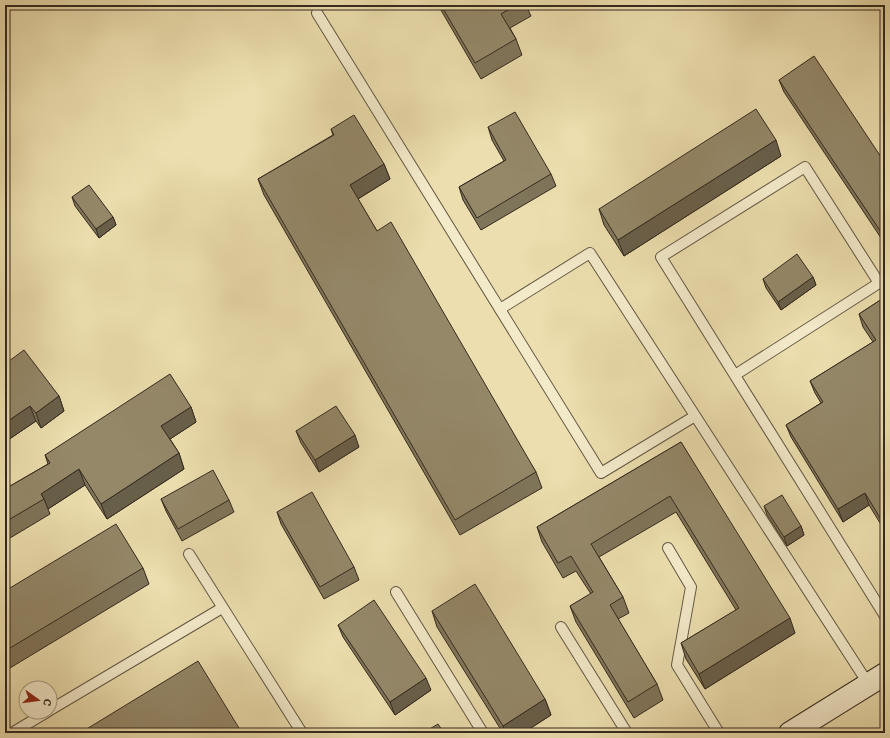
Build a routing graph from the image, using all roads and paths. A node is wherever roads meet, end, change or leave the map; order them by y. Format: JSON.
{"nodes":[{"id":1,"x":318,"y":13,"type":"dead end"},
{"id":2,"x":500,"y":308,"type":"junction"},
{"id":3,"x":735,"y":375,"type":"junction"},
{"id":4,"x":695,"y":416,"type":"junction"},
{"id":5,"x":668,"y":548,"type":"dead end"},
{"id":6,"x":189,"y":554,"type":"dead end"},
{"id":7,"x":396,"y":592,"type":"dead end"},
{"id":8,"x":222,"y":608,"type":"junction"},
{"id":9,"x":885,"y":616,"type":"edge"},
{"id":10,"x":561,"y":627,"type":"dead end"},
{"id":11,"x":877,"y":680,"type":"edge"},
{"id":12,"x":58,"y":705,"type":"edge"},
{"id":13,"x":34,"y":720,"type":"edge"},
{"id":14,"x":12,"y":733,"type":"edge"},
{"id":15,"x":302,"y":733,"type":"edge"},
{"id":16,"x":483,"y":733,"type":"edge"},
{"id":17,"x":627,"y":733,"type":"edge"},
{"id":18,"x":719,"y":733,"type":"edge"},
{"id":19,"x":790,"y":733,"type":"edge"}],
"edges":[{"from":1,"to":2,"type":"lane"},
{"from":2,"to":4,"type":"lane"},
{"from":2,"to":4,"type":"lane"},
{"from":3,"to":3,"type":"lane"},
{"from":3,"to":9,"type":"lane"},
{"from":4,"to":11,"type":"lane"},
{"from":5,"to":18,"type":"lane"},
{"from":6,"to":8,"type":"lane"},
{"from":7,"to":16,"type":"lane"},
{"from":8,"to":12,"type":"lane"},
{"from":8,"to":15,"type":"lane"},
{"from":10,"to":17,"type":"lane"},
{"from":11,"to":19,"type":"street"},
{"from":13,"to":14,"type":"lane"}]}
